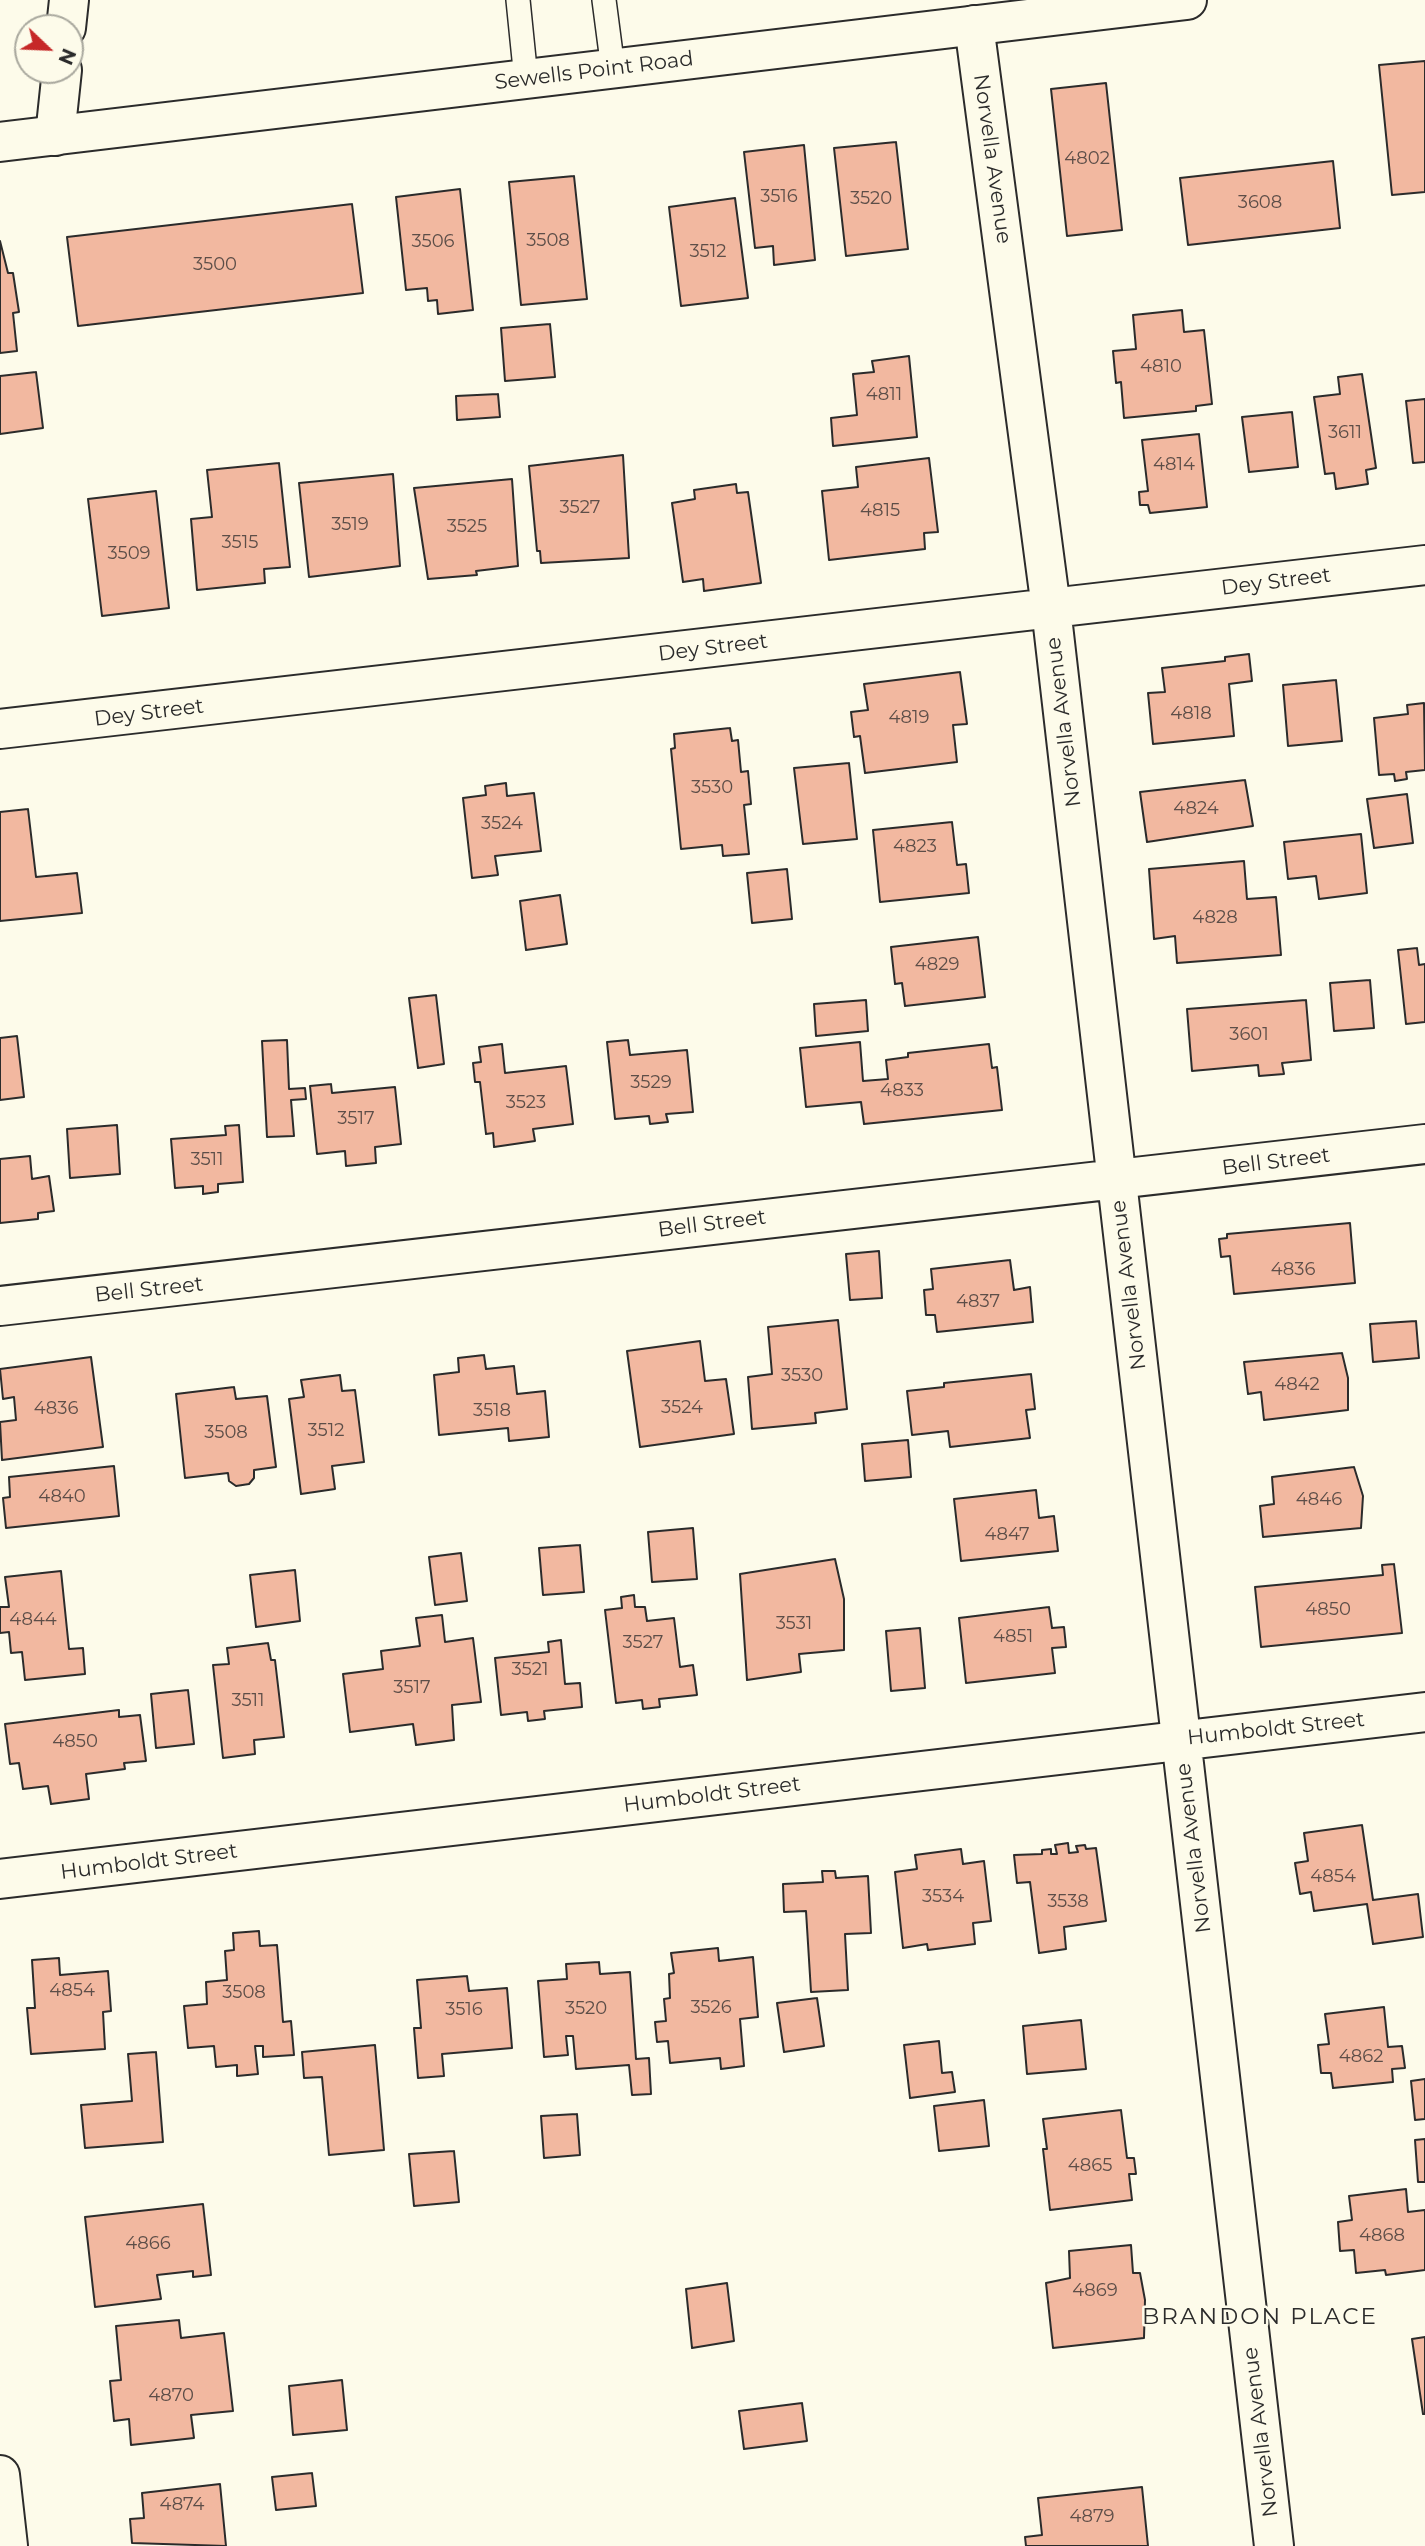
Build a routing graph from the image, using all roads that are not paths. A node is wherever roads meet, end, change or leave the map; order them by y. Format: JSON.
{"nodes":[{"id":1,"x":518,"y":0,"type":"edge"},
{"id":2,"x":604,"y":0,"type":"edge"},
{"id":3,"x":1187,"y":0,"type":"edge"},
{"id":4,"x":974,"y":25,"type":"junction"},
{"id":5,"x":613,"y":69,"type":"junction"},
{"id":6,"x":526,"y":79,"type":"junction"},
{"id":7,"x":61,"y":84,"type":"edge"},
{"id":8,"x":55,"y":136,"type":"junction"},
{"id":9,"x":0,"y":142,"type":"edge"},
{"id":10,"x":1425,"y":565,"type":"edge"},
{"id":11,"x":1051,"y":608,"type":"junction"},
{"id":12,"x":0,"y":729,"type":"edge"},
{"id":13,"x":1425,"y":1144,"type":"edge"},
{"id":14,"x":1117,"y":1181,"type":"junction"},
{"id":15,"x":0,"y":1306,"type":"edge"},
{"id":16,"x":1425,"y":1712,"type":"edge"},
{"id":17,"x":1181,"y":1740,"type":"junction"},
{"id":18,"x":0,"y":1879,"type":"edge"},
{"id":19,"x":0,"y":2475,"type":"edge"},
{"id":20,"x":8,"y":2546,"type":"edge"},
{"id":21,"x":1274,"y":2546,"type":"edge"}],
"edges":[{"from":1,"to":6,"type":"lane"},
{"from":2,"to":5,"type":"lane"},
{"from":3,"to":4,"type":"street","name":"Sewells Point Road"},
{"from":4,"to":5,"type":"street","name":"Sewells Point Road"},
{"from":4,"to":11,"type":"street","name":"Norvella Avenue"},
{"from":5,"to":6,"type":"street","name":"Sewells Point Road"},
{"from":6,"to":8,"type":"street","name":"Sewells Point Road"},
{"from":7,"to":8,"type":"street"},
{"from":8,"to":9,"type":"street","name":"Sewells Point Road"},
{"from":10,"to":11,"type":"street","name":"Dey Street"},
{"from":11,"to":12,"type":"street","name":"Dey Street"},
{"from":11,"to":14,"type":"street","name":"Norvella Avenue"},
{"from":13,"to":14,"type":"street","name":"Bell Street"},
{"from":14,"to":15,"type":"street","name":"Bell Street"},
{"from":14,"to":17,"type":"street","name":"Norvella Avenue"},
{"from":16,"to":17,"type":"street","name":"Humboldt Street"},
{"from":17,"to":18,"type":"street","name":"Humboldt Street"},
{"from":17,"to":21,"type":"street","name":"Norvella Avenue"},
{"from":19,"to":20,"type":"street"}]}
